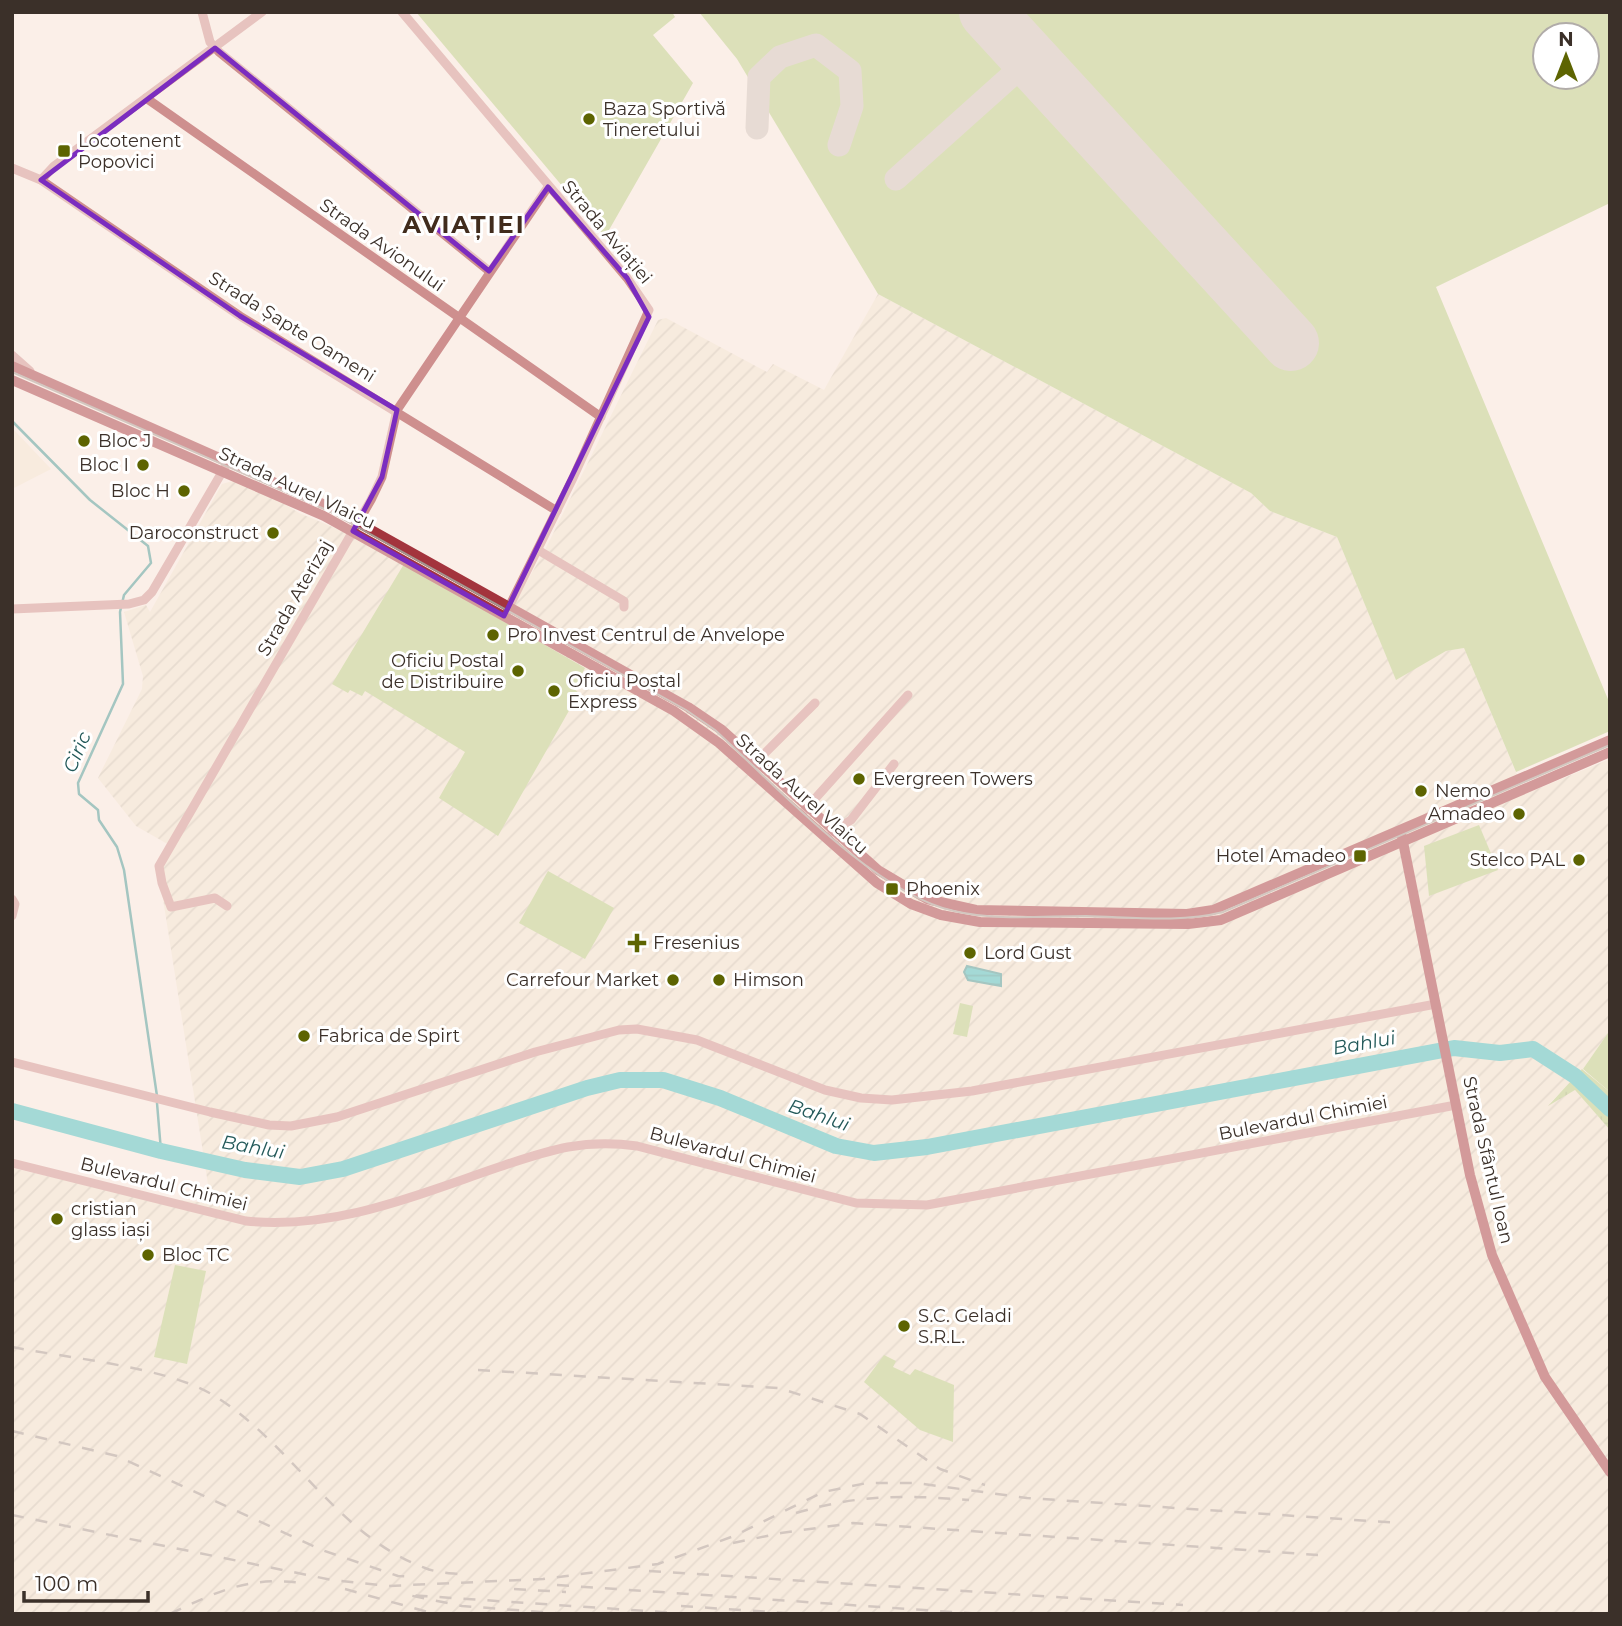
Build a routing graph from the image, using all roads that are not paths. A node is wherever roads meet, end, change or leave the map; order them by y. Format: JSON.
{"nodes":[{"id":1,"x":202,"y":12,"type":"edge"},
{"id":2,"x":262,"y":12,"type":"edge"},
{"id":3,"x":402,"y":12,"type":"edge"},
{"id":4,"x":215,"y":48,"type":"junction"},
{"id":5,"x":146,"y":98,"type":"junction"},
{"id":6,"x":12,"y":168,"type":"edge"},
{"id":7,"x":41,"y":180,"type":"junction"},
{"id":8,"x":548,"y":187,"type":"junction"},
{"id":9,"x":489,"y":271,"type":"junction"},
{"id":10,"x":458,"y":317,"type":"junction"},
{"id":11,"x":12,"y":355,"type":"edge"},
{"id":12,"x":12,"y":366,"type":"edge"},
{"id":13,"x":37,"y":377,"type":"junction"},
{"id":14,"x":12,"y":380,"type":"edge"},
{"id":15,"x":397,"y":410,"type":"junction"},
{"id":16,"x":601,"y":417,"type":"junction"},
{"id":17,"x":225,"y":467,"type":"junction"},
{"id":18,"x":557,"y":511,"type":"junction"},
{"id":19,"x":356,"y":527,"type":"junction"},
{"id":20,"x":538,"y":550,"type":"junction"},
{"id":21,"x":624,"y":607,"type":"dead end"},
{"id":22,"x":12,"y":608,"type":"edge"},
{"id":23,"x":507,"y":611,"type":"junction"},
{"id":24,"x":908,"y":695,"type":"dead end"},
{"id":25,"x":815,"y":703,"type":"dead end"},
{"id":26,"x":1610,"y":740,"type":"edge"},
{"id":27,"x":1610,"y":752,"type":"edge"},
{"id":28,"x":894,"y":764,"type":"dead end"},
{"id":29,"x":753,"y":766,"type":"junction"},
{"id":30,"x":803,"y":812,"type":"junction"},
{"id":31,"x":832,"y":832,"type":"junction"},
{"id":32,"x":1402,"y":836,"type":"junction"},
{"id":33,"x":12,"y":899,"type":"edge"},
{"id":34,"x":227,"y":906,"type":"dead end"},
{"id":35,"x":12,"y":916,"type":"edge"},
{"id":36,"x":1436,"y":1004,"type":"junction"},
{"id":37,"x":12,"y":1062,"type":"edge"},
{"id":38,"x":1456,"y":1105,"type":"junction"},
{"id":39,"x":12,"y":1163,"type":"edge"},
{"id":40,"x":1610,"y":1472,"type":"edge"}],
"edges":[{"from":1,"to":4,"type":"street"},
{"from":2,"to":4,"type":"street"},
{"from":3,"to":8,"type":"street","name":"Strada Aviației"},
{"from":4,"to":5,"type":"street"},
{"from":4,"to":9,"type":"street"},
{"from":5,"to":7,"type":"street"},
{"from":5,"to":10,"type":"street","name":"Strada Avionului"},
{"from":6,"to":7,"type":"street","name":"Strada Șapte Oameni"},
{"from":7,"to":15,"type":"street","name":"Strada Șapte Oameni"},
{"from":8,"to":9,"type":"street","name":"Strada Aterizaj"},
{"from":8,"to":16,"type":"street","name":"Strada Aviației"},
{"from":9,"to":10,"type":"street","name":"Strada Aterizaj"},
{"from":10,"to":15,"type":"street","name":"Strada Aterizaj"},
{"from":10,"to":16,"type":"street","name":"Strada Avionului"},
{"from":11,"to":13,"type":"street","name":"Strada Aurel Vlaicu"},
{"from":12,"to":13,"type":"main road","name":"Strada Aurel Vlaicu"},
{"from":13,"to":17,"type":"main road","name":"Strada Aurel Vlaicu"},
{"from":14,"to":17,"type":"main road","name":"Strada Aurel Vlaicu"},
{"from":15,"to":18,"type":"street","name":"Strada Șapte Oameni"},
{"from":15,"to":19,"type":"street","name":"Strada Aterizaj"},
{"from":16,"to":18,"type":"street","name":"Strada Aviației"},
{"from":17,"to":19,"type":"main road","name":"Strada Aurel Vlaicu"},
{"from":17,"to":22,"type":"street"},
{"from":18,"to":20,"type":"street","name":"Strada Aviației"},
{"from":19,"to":23,"type":"main road","name":"Strada Aurel Vlaicu"},
{"from":19,"to":34,"type":"street","name":"Strada Aterizaj"},
{"from":20,"to":21,"type":"street"},
{"from":20,"to":23,"type":"street","name":"Strada Aviației"},
{"from":23,"to":29,"type":"main road","name":"Strada Aurel Vlaicu"},
{"from":24,"to":30,"type":"street"},
{"from":25,"to":29,"type":"street"},
{"from":26,"to":32,"type":"main road","name":"Strada Aurel Vlaicu"},
{"from":27,"to":32,"type":"main road","name":"Strada Aurel Vlaicu"},
{"from":28,"to":31,"type":"street"},
{"from":29,"to":30,"type":"main road","name":"Strada Aurel Vlaicu"},
{"from":30,"to":31,"type":"main road","name":"Strada Aurel Vlaicu"},
{"from":30,"to":32,"type":"main road","name":"Strada Aurel Vlaicu"},
{"from":31,"to":32,"type":"main road","name":"Strada Aurel Vlaicu"},
{"from":32,"to":36,"type":"main road","name":"Strada Sfântul Ioan"},
{"from":33,"to":35,"type":"street"},
{"from":36,"to":37,"type":"street"},
{"from":36,"to":38,"type":"main road","name":"Strada Sfântul Ioan"},
{"from":38,"to":39,"type":"street","name":"Bulevardul Chimiei"},
{"from":38,"to":40,"type":"main road","name":"Strada Sfântul Ioan"}]}
